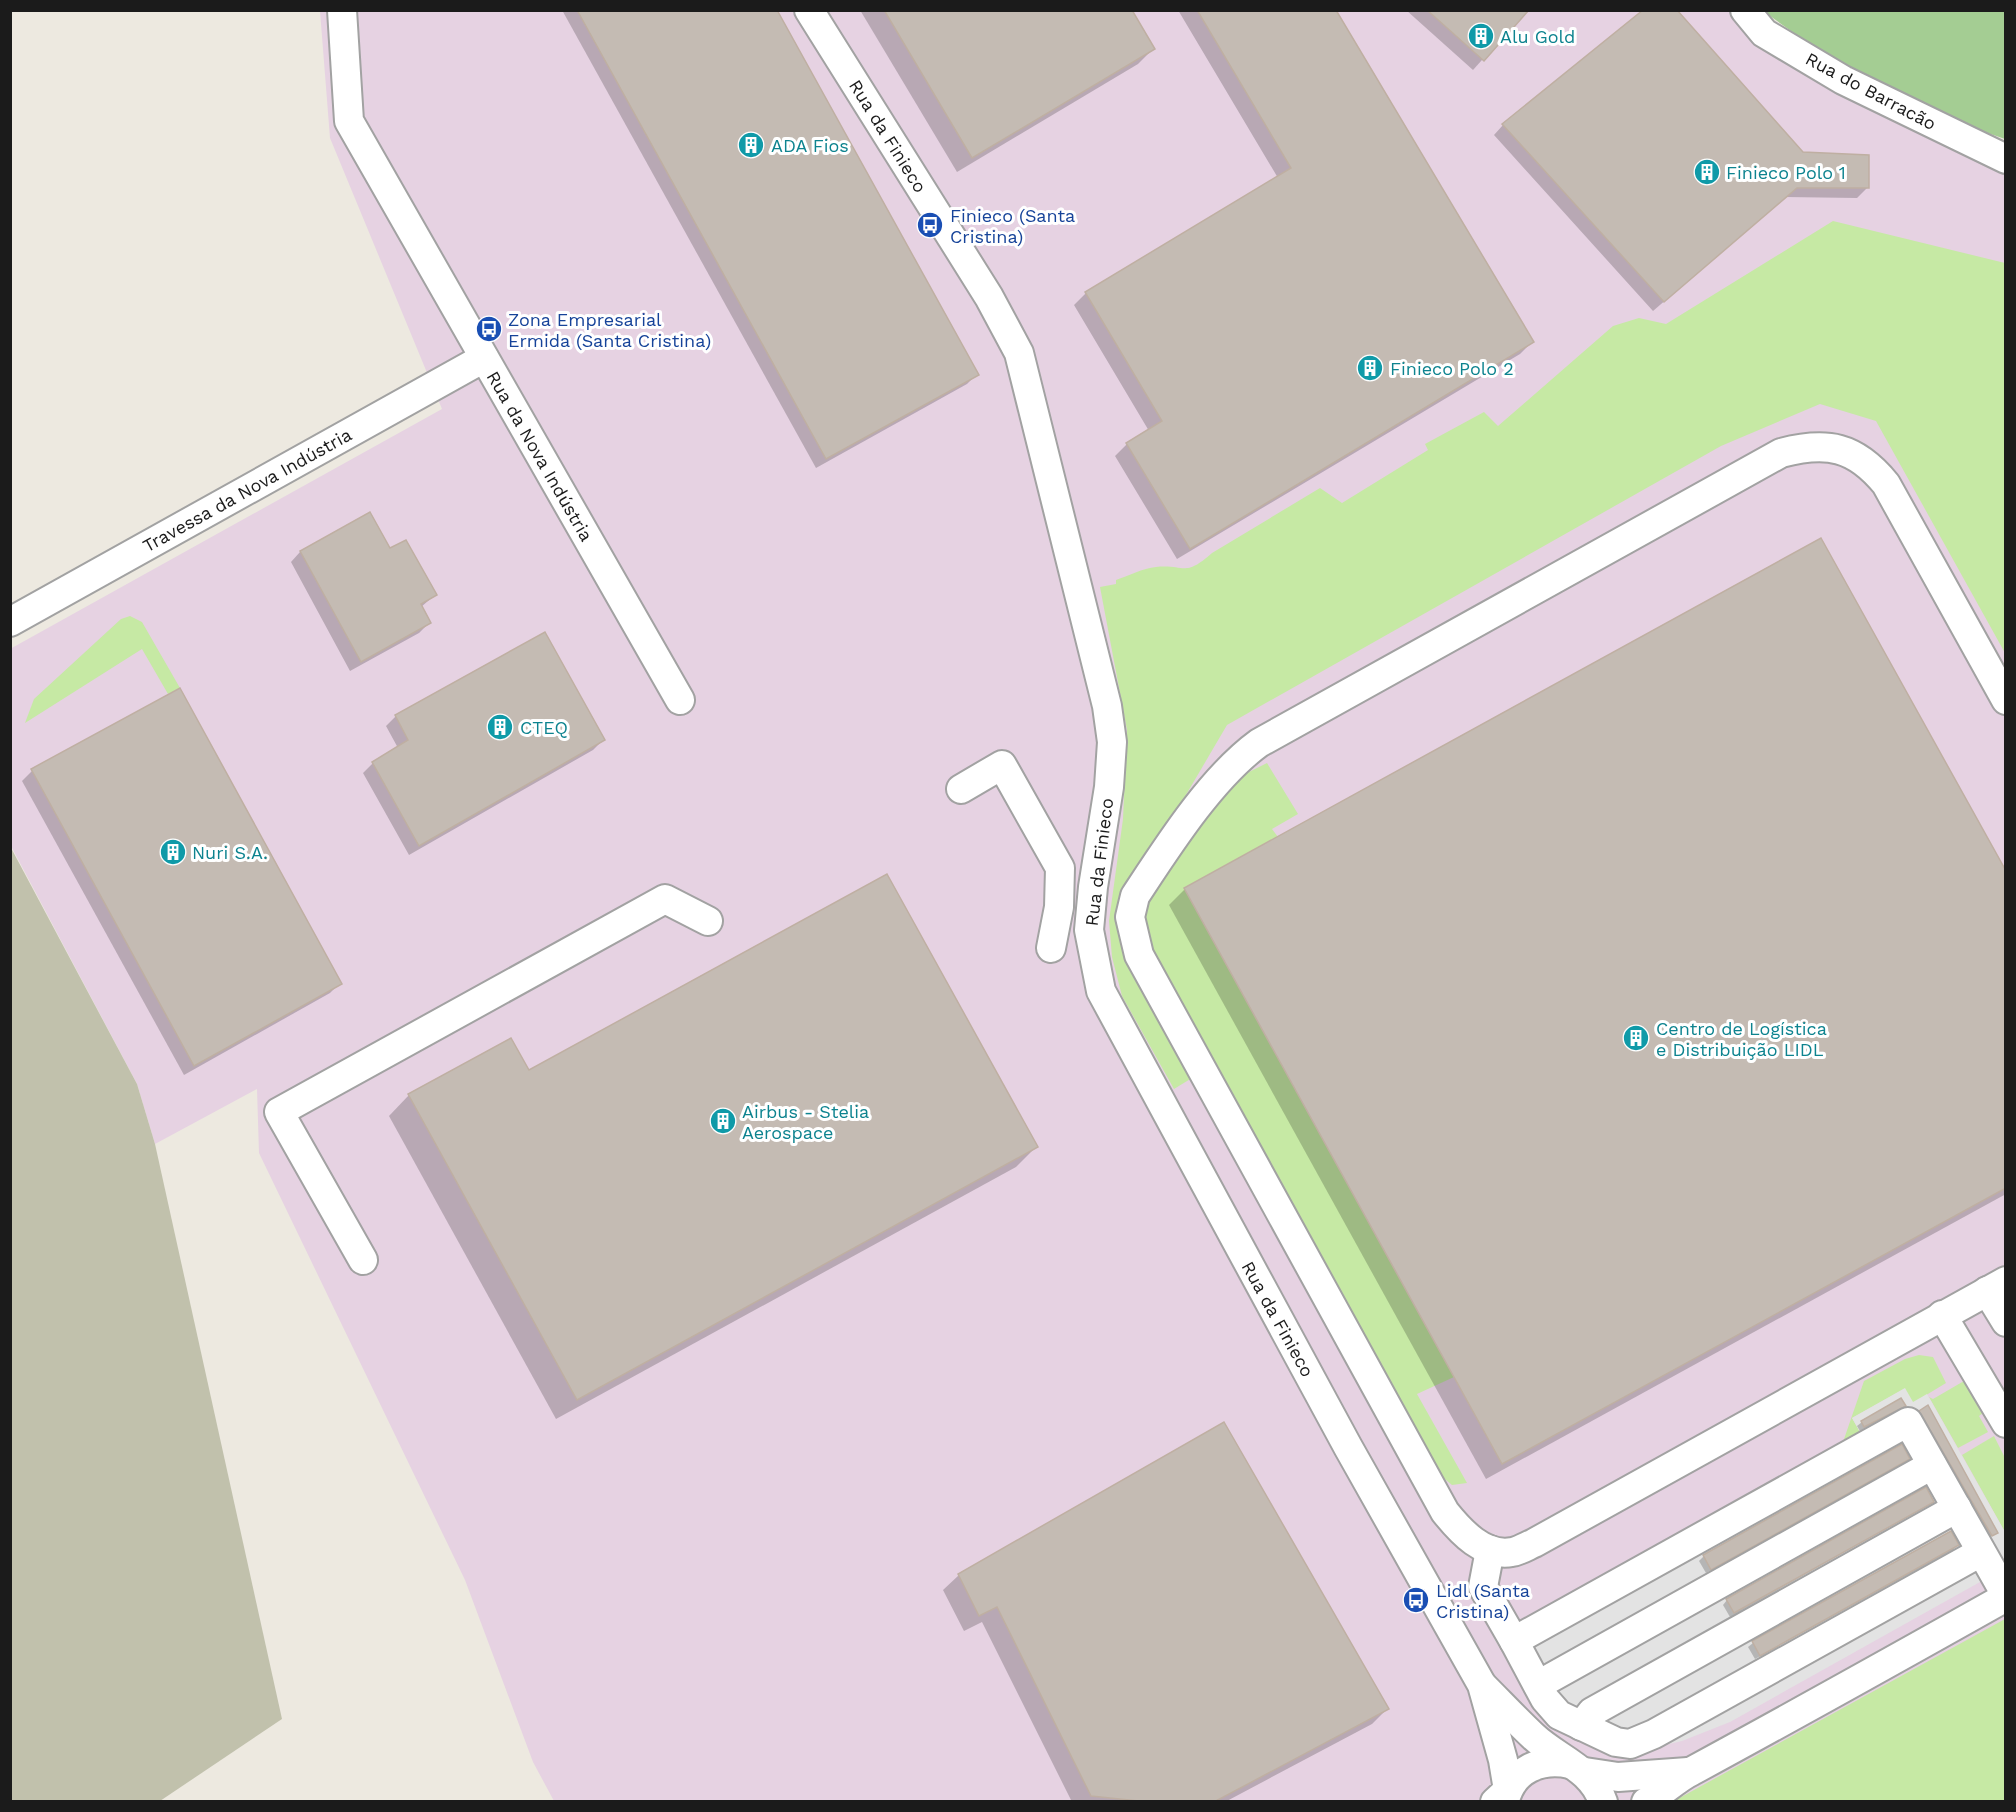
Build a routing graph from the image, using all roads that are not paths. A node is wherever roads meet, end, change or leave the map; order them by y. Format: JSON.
{"nodes":[{"id":1,"x":342,"y":10,"type":"edge"},
{"id":2,"x":809,"y":10,"type":"edge"},
{"id":3,"x":1745,"y":10,"type":"edge"},
{"id":4,"x":2006,"y":159,"type":"edge"},
{"id":5,"x":484,"y":358,"type":"junction"},
{"id":6,"x":10,"y":622,"type":"edge"},
{"id":7,"x":680,"y":700,"type":"dead end"},
{"id":8,"x":2006,"y":700,"type":"edge"},
{"id":9,"x":961,"y":789,"type":"dead end"},
{"id":10,"x":708,"y":921,"type":"dead end"},
{"id":11,"x":1052,"y":948,"type":"dead end"},
{"id":12,"x":363,"y":1260,"type":"dead end"},
{"id":13,"x":1996,"y":1286,"type":"edge"},
{"id":14,"x":1942,"y":1315,"type":"junction"},
{"id":15,"x":2006,"y":1322,"type":"edge"},
{"id":16,"x":2006,"y":1423,"type":"edge"},
{"id":17,"x":1932,"y":1464,"type":"junction"},
{"id":18,"x":1957,"y":1508,"type":"junction"},
{"id":19,"x":1490,"y":1550,"type":"junction"},
{"id":20,"x":1982,"y":1552,"type":"junction"},
{"id":21,"x":2006,"y":1596,"type":"edge"},
{"id":22,"x":1514,"y":1641,"type":"junction"},
{"id":23,"x":1482,"y":1685,"type":"junction"},
{"id":24,"x":1538,"y":1685,"type":"junction"},
{"id":25,"x":1581,"y":1726,"type":"junction"},
{"id":26,"x":1578,"y":1768,"type":"junction"},
{"id":27,"x":1688,"y":1772,"type":"junction"},
{"id":28,"x":1502,"y":1798,"type":"edge"},
{"id":29,"x":1603,"y":1802,"type":"edge"},
{"id":30,"x":1646,"y":1802,"type":"edge"}],
"edges":[{"from":1,"to":5,"type":"street","name":"Rua da Nova Indústria"},
{"from":2,"to":23,"type":"street","name":"Rua da Finieco"},
{"from":3,"to":4,"type":"street","name":"Rua do Barracão"},
{"from":5,"to":6,"type":"street","name":"Travessa da Nova Indústria"},
{"from":5,"to":7,"type":"street","name":"Rua da Nova Indústria"},
{"from":8,"to":19,"type":"street"},
{"from":9,"to":11,"type":"street"},
{"from":10,"to":12,"type":"street"},
{"from":13,"to":14,"type":"street"},
{"from":13,"to":15,"type":"street"},
{"from":14,"to":16,"type":"street"},
{"from":14,"to":19,"type":"street"},
{"from":17,"to":18,"type":"street"},
{"from":17,"to":22,"type":"street"},
{"from":17,"to":24,"type":"street"},
{"from":18,"to":20,"type":"street"},
{"from":18,"to":25,"type":"street"},
{"from":19,"to":22,"type":"street"},
{"from":20,"to":21,"type":"street"},
{"from":20,"to":25,"type":"street"},
{"from":21,"to":27,"type":"street"},
{"from":22,"to":24,"type":"street"},
{"from":23,"to":26,"type":"street"},
{"from":23,"to":28,"type":"street"},
{"from":24,"to":25,"type":"street"},
{"from":26,"to":27,"type":"street"},
{"from":26,"to":28,"type":"street"},
{"from":26,"to":29,"type":"street"},
{"from":27,"to":30,"type":"street"}]}
